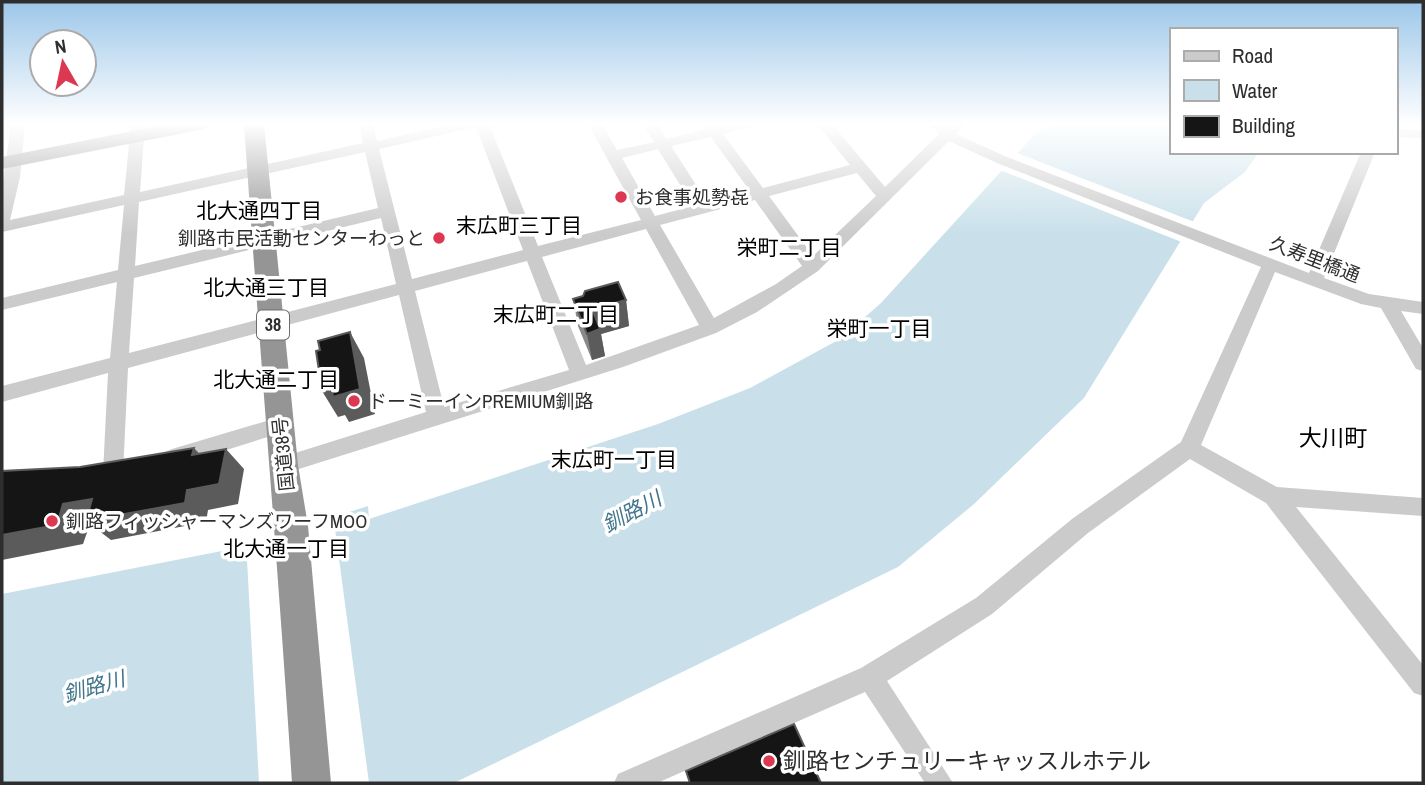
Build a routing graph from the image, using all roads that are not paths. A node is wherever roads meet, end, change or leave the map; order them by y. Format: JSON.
{"nodes":[{"id":1,"x":135,"y":161,"type":"edge"},
{"id":2,"x":258,"y":161,"type":"edge"},
{"id":3,"x":305,"y":161,"type":"edge"},
{"id":4,"x":374,"y":161,"type":"edge"},
{"id":5,"x":496,"y":161,"type":"edge"},
{"id":6,"x":615,"y":161,"type":"edge"},
{"id":7,"x":672,"y":161,"type":"edge"},
{"id":8,"x":735,"y":161,"type":"edge"},
{"id":9,"x":855,"y":161,"type":"edge"},
{"id":10,"x":918,"y":161,"type":"edge"},
{"id":11,"x":1004,"y":161,"type":"edge"},
{"id":12,"x":1364,"y":161,"type":"edge"},
{"id":13,"x":7,"y":162,"type":"edge"},
{"id":14,"x":860,"y":167,"type":"junction"},
{"id":15,"x":259,"y":170,"type":"junction"},
{"id":16,"x":759,"y":194,"type":"junction"},
{"id":17,"x":886,"y":197,"type":"junction"},
{"id":18,"x":132,"y":198,"type":"junction"},
{"id":19,"x":703,"y":209,"type":"junction"},
{"id":20,"x":387,"y":211,"type":"junction"},
{"id":21,"x":650,"y":223,"type":"junction"},
{"id":22,"x":2,"y":224,"type":"edge"},
{"id":23,"x":263,"y":240,"type":"junction"},
{"id":24,"x":532,"y":253,"type":"junction"},
{"id":25,"x":1270,"y":265,"type":"junction"},
{"id":26,"x":812,"y":267,"type":"junction"},
{"id":27,"x":127,"y":274,"type":"junction"},
{"id":28,"x":1314,"y":281,"type":"junction"},
{"id":29,"x":406,"y":287,"type":"junction"},
{"id":30,"x":2,"y":304,"type":"edge"},
{"id":31,"x":1388,"y":305,"type":"junction"},
{"id":32,"x":1423,"y":308,"type":"edge"},
{"id":33,"x":272,"y":323,"type":"junction"},
{"id":34,"x":710,"y":328,"type":"junction"},
{"id":35,"x":119,"y":363,"type":"junction"},
{"id":36,"x":1423,"y":364,"type":"edge"},
{"id":37,"x":580,"y":374,"type":"junction"},
{"id":38,"x":2,"y":394,"type":"edge"},
{"id":39,"x":437,"y":418,"type":"junction"},
{"id":40,"x":280,"y":425,"type":"junction"},
{"id":41,"x":1189,"y":447,"type":"junction"},
{"id":42,"x":283,"y":465,"type":"junction"},
{"id":43,"x":113,"y":474,"type":"junction"},
{"id":44,"x":89,"y":475,"type":"edge"},
{"id":45,"x":1274,"y":496,"type":"junction"},
{"id":46,"x":1423,"y":507,"type":"edge"},
{"id":47,"x":870,"y":677,"type":"junction"},
{"id":48,"x":1423,"y":684,"type":"edge"},
{"id":49,"x":312,"y":783,"type":"edge"},
{"id":50,"x":627,"y":783,"type":"edge"},
{"id":51,"x":940,"y":783,"type":"edge"}],
"edges":[{"from":1,"to":18,"type":"street"},
{"from":2,"to":15,"type":"highway","name":"国道38号","number":"38"},
{"from":3,"to":15,"type":"street"},
{"from":4,"to":20,"type":"street"},
{"from":5,"to":24,"type":"street"},
{"from":6,"to":21,"type":"street"},
{"from":7,"to":19,"type":"street"},
{"from":8,"to":16,"type":"street"},
{"from":9,"to":14,"type":"street"},
{"from":10,"to":17,"type":"street"},
{"from":11,"to":25,"type":"street","name":"久寿里橋通"},
{"from":12,"to":28,"type":"street"},
{"from":13,"to":22,"type":"street"},
{"from":14,"to":16,"type":"street"},
{"from":14,"to":17,"type":"street"},
{"from":15,"to":18,"type":"street"},
{"from":15,"to":23,"type":"highway","name":"国道38号","number":"38"},
{"from":16,"to":19,"type":"street"},
{"from":16,"to":26,"type":"street"},
{"from":17,"to":26,"type":"street"},
{"from":18,"to":22,"type":"street"},
{"from":18,"to":27,"type":"street"},
{"from":19,"to":21,"type":"street"},
{"from":20,"to":23,"type":"street"},
{"from":20,"to":29,"type":"street"},
{"from":21,"to":24,"type":"street"},
{"from":21,"to":34,"type":"street"},
{"from":23,"to":27,"type":"street"},
{"from":23,"to":33,"type":"highway","name":"国道38号","number":"38"},
{"from":24,"to":29,"type":"street"},
{"from":24,"to":37,"type":"street"},
{"from":25,"to":28,"type":"street","name":"久寿里橋通"},
{"from":25,"to":41,"type":"street"},
{"from":26,"to":34,"type":"street"},
{"from":27,"to":30,"type":"street"},
{"from":27,"to":35,"type":"street"},
{"from":28,"to":31,"type":"street","name":"久寿里橋通"},
{"from":29,"to":33,"type":"street"},
{"from":29,"to":39,"type":"street"},
{"from":31,"to":32,"type":"street","name":"久寿里橋通"},
{"from":31,"to":36,"type":"street"},
{"from":33,"to":35,"type":"street"},
{"from":33,"to":40,"type":"highway","name":"国道38号","number":"38"},
{"from":34,"to":37,"type":"street"},
{"from":35,"to":38,"type":"street"},
{"from":35,"to":43,"type":"street"},
{"from":37,"to":39,"type":"street"},
{"from":39,"to":42,"type":"street"},
{"from":40,"to":42,"type":"highway","name":"国道38号","number":"38"},
{"from":40,"to":43,"type":"street"},
{"from":41,"to":45,"type":"street"},
{"from":41,"to":47,"type":"street"},
{"from":42,"to":49,"type":"highway","name":"国道38号","number":"38"},
{"from":43,"to":44,"type":"street"},
{"from":45,"to":46,"type":"street"},
{"from":45,"to":48,"type":"street"},
{"from":47,"to":50,"type":"street"},
{"from":47,"to":51,"type":"street"}]}
